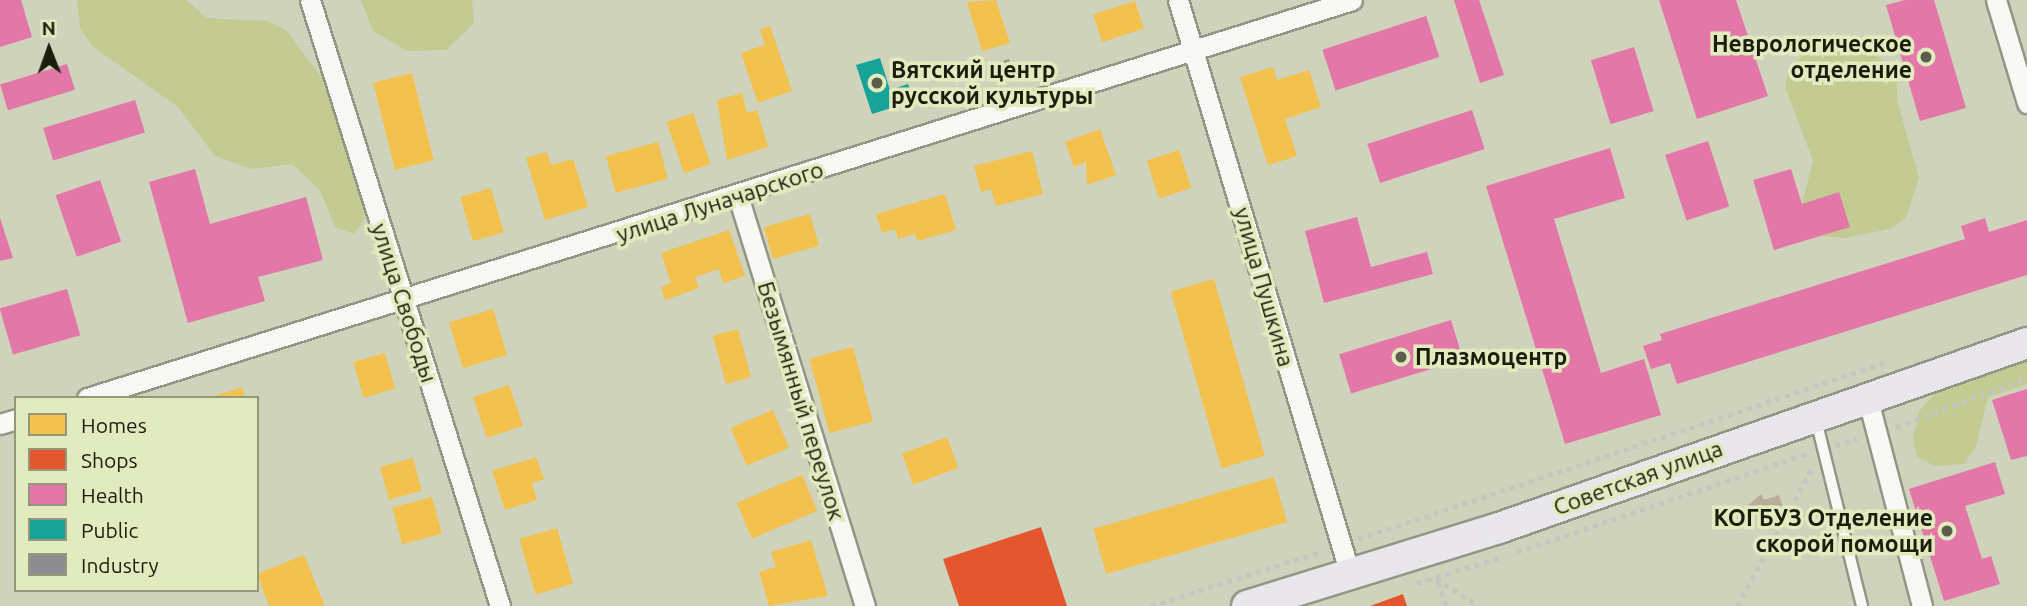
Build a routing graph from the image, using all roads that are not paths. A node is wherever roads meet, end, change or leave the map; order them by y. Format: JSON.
{"nodes":[{"id":1,"x":310,"y":0,"type":"edge"},
{"id":2,"x":1178,"y":0,"type":"edge"},
{"id":3,"x":1352,"y":0,"type":"edge"},
{"id":4,"x":1996,"y":0,"type":"edge"},
{"id":5,"x":1195,"y":52,"type":"junction"},
{"id":6,"x":2027,"y":103,"type":"edge"},
{"id":7,"x":738,"y":196,"type":"junction"},
{"id":8,"x":403,"y":302,"type":"junction"},
{"id":9,"x":2027,"y":343,"type":"edge"},
{"id":10,"x":94,"y":396,"type":"edge"},
{"id":11,"x":1868,"y":400,"type":"junction"},
{"id":12,"x":1815,"y":415,"type":"junction"},
{"id":13,"x":1350,"y":574,"type":"junction"},
{"id":14,"x":1313,"y":596,"type":"edge"},
{"id":15,"x":500,"y":606,"type":"edge"},
{"id":16,"x":865,"y":606,"type":"edge"},
{"id":17,"x":1247,"y":606,"type":"edge"},
{"id":18,"x":1862,"y":606,"type":"edge"},
{"id":19,"x":1922,"y":606,"type":"edge"}],
"edges":[{"from":1,"to":8,"type":"street","name":"улица Свободы"},
{"from":2,"to":5,"type":"street","name":"улица Пушкина"},
{"from":3,"to":5,"type":"street","name":"улица Луначарского"},
{"from":4,"to":6,"type":"street"},
{"from":5,"to":7,"type":"street","name":"улица Луначарского"},
{"from":5,"to":13,"type":"street","name":"улица Пушкина"},
{"from":7,"to":8,"type":"street","name":"улица Луначарского"},
{"from":7,"to":16,"type":"street","name":"Безымянный переулок"},
{"from":8,"to":10,"type":"street","name":"улица Луначарского"},
{"from":8,"to":15,"type":"street","name":"улица Свободы"},
{"from":9,"to":11,"type":"main road","name":"Советская улица"},
{"from":11,"to":12,"type":"main road","name":"Советская улица"},
{"from":11,"to":19,"type":"street"},
{"from":12,"to":13,"type":"main road","name":"Советская улица"},
{"from":12,"to":18,"type":"lane"},
{"from":13,"to":14,"type":"main road","name":"Советская улица"},
{"from":14,"to":17,"type":"main road","name":"Советская улица"}]}
